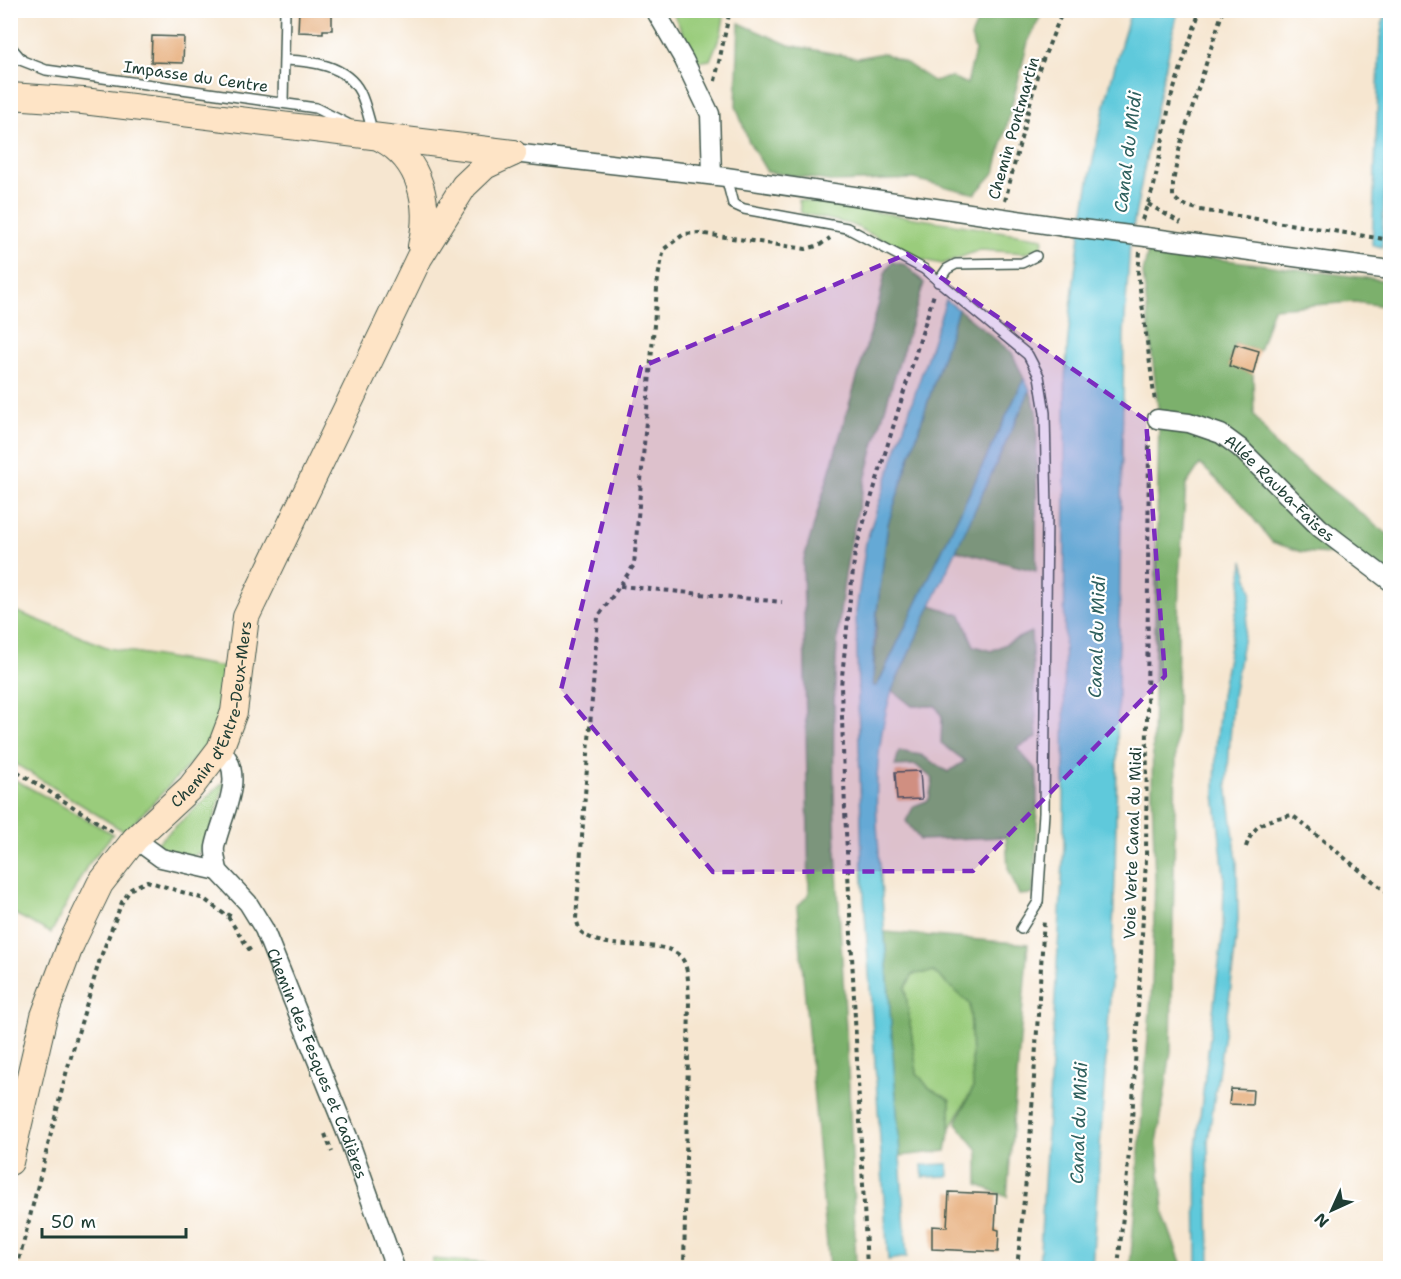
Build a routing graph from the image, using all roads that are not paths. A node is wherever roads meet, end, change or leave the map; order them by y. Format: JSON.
{"nodes":[{"id":1,"x":285,"y":10,"type":"edge"},
{"id":2,"x":655,"y":10,"type":"edge"},
{"id":3,"x":10,"y":46,"type":"edge"},
{"id":4,"x":10,"y":56,"type":"edge"},
{"id":5,"x":285,"y":60,"type":"junction"},
{"id":6,"x":24,"y":62,"type":"junction"},
{"id":7,"x":10,"y":96,"type":"edge"},
{"id":8,"x":283,"y":102,"type":"junction"},
{"id":9,"x":378,"y":138,"type":"junction"},
{"id":10,"x":444,"y":145,"type":"junction"},
{"id":11,"x":513,"y":153,"type":"junction"},
{"id":12,"x":719,"y":176,"type":"junction"},
{"id":13,"x":423,"y":194,"type":"junction"},
{"id":14,"x":444,"y":216,"type":"junction"},
{"id":15,"x":1036,"y":256,"type":"dead end"},
{"id":16,"x":419,"y":258,"type":"junction"},
{"id":17,"x":1390,"y":270,"type":"edge"},
{"id":18,"x":938,"y":282,"type":"junction"},
{"id":19,"x":1157,"y":419,"type":"road end"},
{"id":20,"x":1390,"y":581,"type":"edge"},
{"id":21,"x":220,"y":749,"type":"junction"},
{"id":22,"x":133,"y":841,"type":"junction"},
{"id":23,"x":218,"y":871,"type":"junction"},
{"id":24,"x":1021,"y":929,"type":"dead end"},
{"id":25,"x":10,"y":1162,"type":"edge"},
{"id":26,"x":395,"y":1269,"type":"edge"}],
"edges":[{"from":1,"to":5,"type":"lane"},
{"from":2,"to":12,"type":"street"},
{"from":3,"to":6,"type":"lane"},
{"from":4,"to":6,"type":"lane","name":"Impasse du Centre"},
{"from":5,"to":8,"type":"lane"},
{"from":5,"to":9,"type":"lane"},
{"from":6,"to":8,"type":"lane","name":"Impasse du Centre"},
{"from":7,"to":9,"type":"street"},
{"from":8,"to":9,"type":"lane","name":"Impasse du Centre"},
{"from":9,"to":10,"type":"street"},
{"from":9,"to":13,"type":"street","name":"Chemin d'Entre-Deux-Mers"},
{"from":10,"to":11,"type":"street"},
{"from":10,"to":13,"type":"street","name":"Chemin d'Entre-Deux-Mers"},
{"from":10,"to":14,"type":"street","name":"Chemin d'Entre-Deux-Mers"},
{"from":11,"to":12,"type":"street"},
{"from":11,"to":14,"type":"street","name":"Chemin d'Entre-Deux-Mers"},
{"from":12,"to":17,"type":"street","bridge":true},
{"from":12,"to":18,"type":"lane"},
{"from":13,"to":16,"type":"street","name":"Chemin d'Entre-Deux-Mers"},
{"from":14,"to":16,"type":"street","name":"Chemin d'Entre-Deux-Mers"},
{"from":15,"to":18,"type":"lane"},
{"from":16,"to":21,"type":"street","name":"Chemin d'Entre-Deux-Mers"},
{"from":18,"to":24,"type":"lane"},
{"from":19,"to":20,"type":"street","name":"Allée Rauba-Faïses"},
{"from":21,"to":22,"type":"street","name":"Chemin d'Entre-Deux-Mers"},
{"from":21,"to":23,"type":"street"},
{"from":22,"to":23,"type":"street"},
{"from":22,"to":25,"type":"street","name":"Chemin d'Entre-Deux-Mers"},
{"from":23,"to":26,"type":"street","name":"Chemin des Fesques et Cadières"}]}
